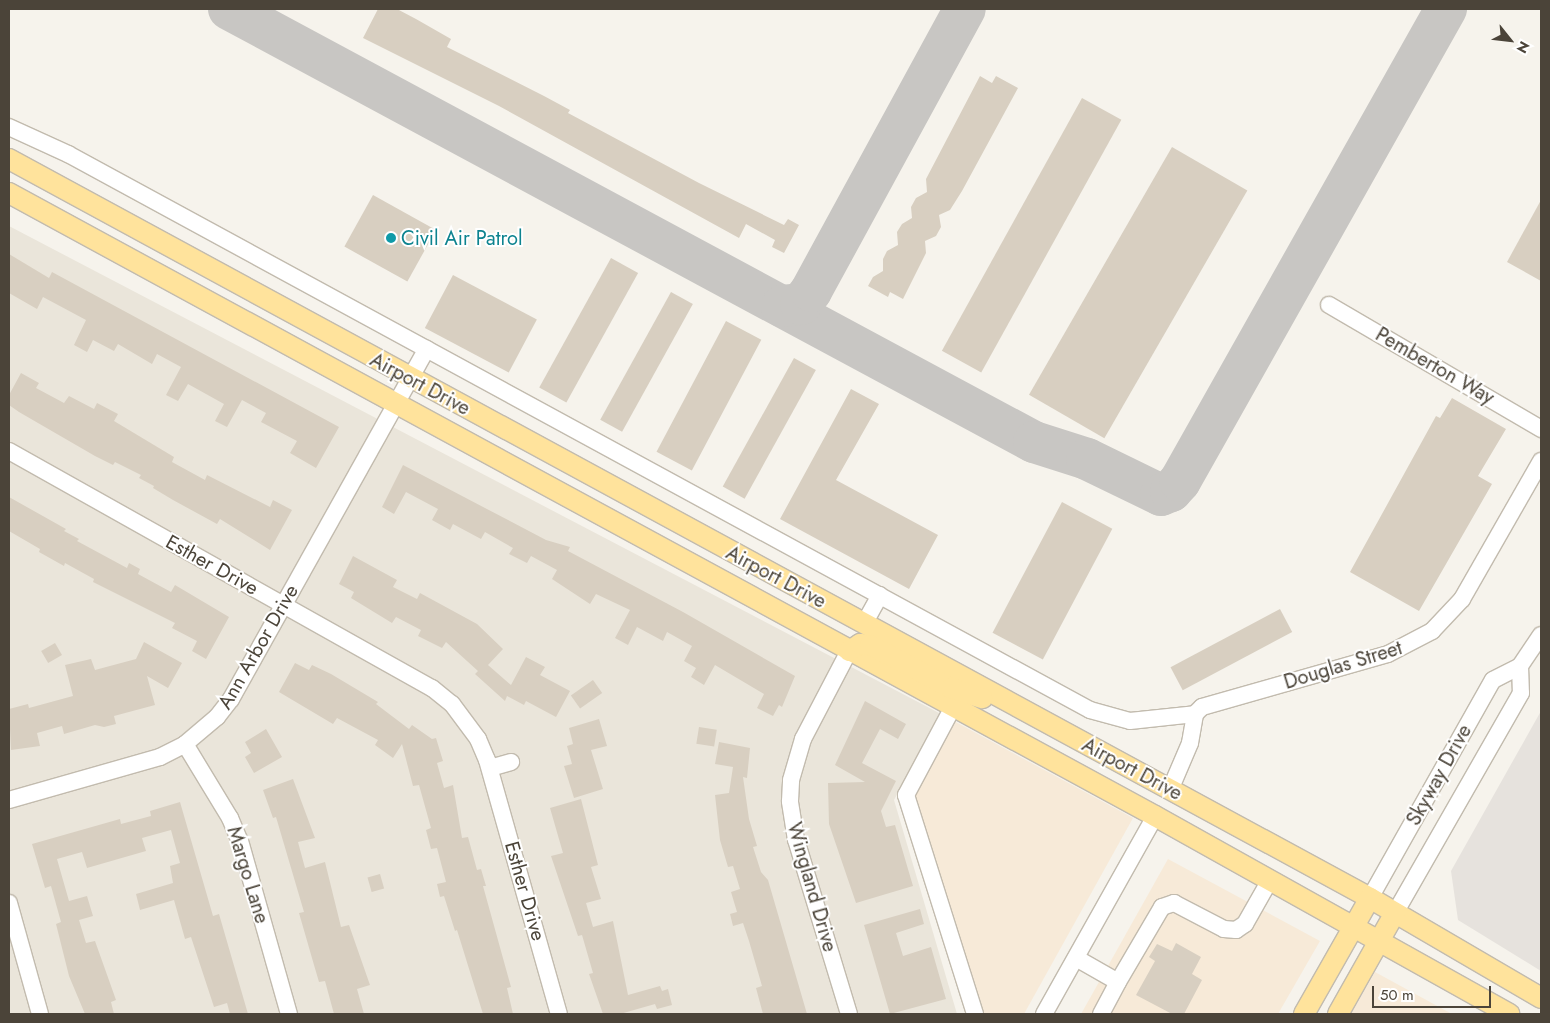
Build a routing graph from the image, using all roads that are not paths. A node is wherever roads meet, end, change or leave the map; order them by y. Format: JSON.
{"nodes":[{"id":1,"x":9,"y":126,"type":"edge"},
{"id":2,"x":9,"y":159,"type":"edge"},
{"id":3,"x":9,"y":194,"type":"edge"},
{"id":4,"x":1328,"y":305,"type":"dead end"},
{"id":5,"x":426,"y":350,"type":"junction"},
{"id":6,"x":411,"y":379,"type":"junction"},
{"id":7,"x":397,"y":404,"type":"junction"},
{"id":8,"x":1541,"y":429,"type":"edge"},
{"id":9,"x":9,"y":451,"type":"edge"},
{"id":10,"x":1541,"y":461,"type":"edge"},
{"id":11,"x":880,"y":595,"type":"junction"},
{"id":12,"x":284,"y":604,"type":"junction"},
{"id":13,"x":864,"y":624,"type":"junction"},
{"id":14,"x":1541,"y":635,"type":"edge"},
{"id":15,"x":850,"y":650,"type":"junction"},
{"id":16,"x":1520,"y":666,"type":"junction"},
{"id":17,"x":953,"y":707,"type":"junction"},
{"id":18,"x":1022,"y":710,"type":"junction"},
{"id":19,"x":1195,"y":714,"type":"junction"},
{"id":20,"x":185,"y":744,"type":"junction"},
{"id":21,"x":511,"y":762,"type":"dead end"},
{"id":22,"x":490,"y":768,"type":"junction"},
{"id":23,"x":1170,"y":790,"type":"junction"},
{"id":24,"x":9,"y":800,"type":"edge"},
{"id":25,"x":1156,"y":816,"type":"junction"},
{"id":26,"x":1270,"y":880,"type":"junction"},
{"id":27,"x":1370,"y":898,"type":"junction"},
{"id":28,"x":9,"y":903,"type":"edge"},
{"id":29,"x":1395,"y":913,"type":"junction"},
{"id":30,"x":1353,"y":926,"type":"junction"},
{"id":31,"x":1379,"y":941,"type":"junction"},
{"id":32,"x":1076,"y":958,"type":"junction"},
{"id":33,"x":1118,"y":982,"type":"junction"},
{"id":34,"x":1541,"y":998,"type":"edge"},
{"id":35,"x":40,"y":1014,"type":"edge"},
{"id":36,"x":289,"y":1014,"type":"edge"},
{"id":37,"x":559,"y":1014,"type":"edge"},
{"id":38,"x":849,"y":1014,"type":"edge"},
{"id":39,"x":975,"y":1014,"type":"edge"},
{"id":40,"x":1044,"y":1014,"type":"edge"},
{"id":41,"x":1101,"y":1014,"type":"edge"},
{"id":42,"x":1304,"y":1014,"type":"edge"},
{"id":43,"x":1338,"y":1014,"type":"edge"},
{"id":44,"x":1510,"y":1014,"type":"edge"}],
"edges":[{"from":1,"to":5,"type":"street"},
{"from":2,"to":6,"type":"main road","name":"Airport Drive"},
{"from":3,"to":7,"type":"main road","name":"Airport Drive"},
{"from":4,"to":8,"type":"street","name":"Pemberton Way"},
{"from":5,"to":6,"type":"street","name":"Ann Arbor Drive"},
{"from":5,"to":11,"type":"street"},
{"from":6,"to":7,"type":"street","name":"Ann Arbor Drive"},
{"from":6,"to":13,"type":"main road","name":"Airport Drive"},
{"from":7,"to":12,"type":"street","name":"Ann Arbor Drive"},
{"from":7,"to":15,"type":"main road","name":"Airport Drive"},
{"from":9,"to":12,"type":"street","name":"Esther Drive"},
{"from":10,"to":19,"type":"street","name":"Douglas Street"},
{"from":11,"to":13,"type":"street"},
{"from":11,"to":19,"type":"street"},
{"from":12,"to":20,"type":"street","name":"Ann Arbor Drive"},
{"from":12,"to":22,"type":"street","name":"Esther Drive"},
{"from":13,"to":18,"type":"main road","name":"Airport Drive"},
{"from":14,"to":16,"type":"street","name":"Skyway Drive"},
{"from":15,"to":17,"type":"main road","name":"Airport Drive"},
{"from":15,"to":18,"type":"main road"},
{"from":15,"to":38,"type":"street","name":"Wingland Drive"},
{"from":16,"to":27,"type":"street","name":"Skyway Drive"},
{"from":16,"to":29,"type":"street","name":"Skyway Drive"},
{"from":17,"to":25,"type":"main road","name":"Airport Drive"},
{"from":17,"to":39,"type":"street"},
{"from":18,"to":23,"type":"main road","name":"Airport Drive"},
{"from":19,"to":23,"type":"street"},
{"from":20,"to":24,"type":"street","name":"Ann Arbor Drive"},
{"from":20,"to":36,"type":"street","name":"Margo Lane"},
{"from":21,"to":22,"type":"street"},
{"from":22,"to":37,"type":"street","name":"Esther Drive"},
{"from":23,"to":27,"type":"main road","name":"Airport Drive"},
{"from":25,"to":26,"type":"main road","name":"Airport Drive"},
{"from":25,"to":32,"type":"street"},
{"from":26,"to":30,"type":"main road","name":"Airport Drive"},
{"from":26,"to":33,"type":"street"},
{"from":27,"to":29,"type":"main road","name":"Airport Drive"},
{"from":27,"to":30,"type":"main road"},
{"from":28,"to":35,"type":"street"},
{"from":29,"to":31,"type":"main road"},
{"from":29,"to":34,"type":"main road","name":"Airport Drive"},
{"from":30,"to":31,"type":"main road","name":"Airport Drive"},
{"from":30,"to":42,"type":"main road"},
{"from":31,"to":43,"type":"main road"},
{"from":31,"to":44,"type":"main road","name":"Airport Drive"},
{"from":32,"to":33,"type":"street"},
{"from":32,"to":40,"type":"street"},
{"from":33,"to":41,"type":"street"}]}
